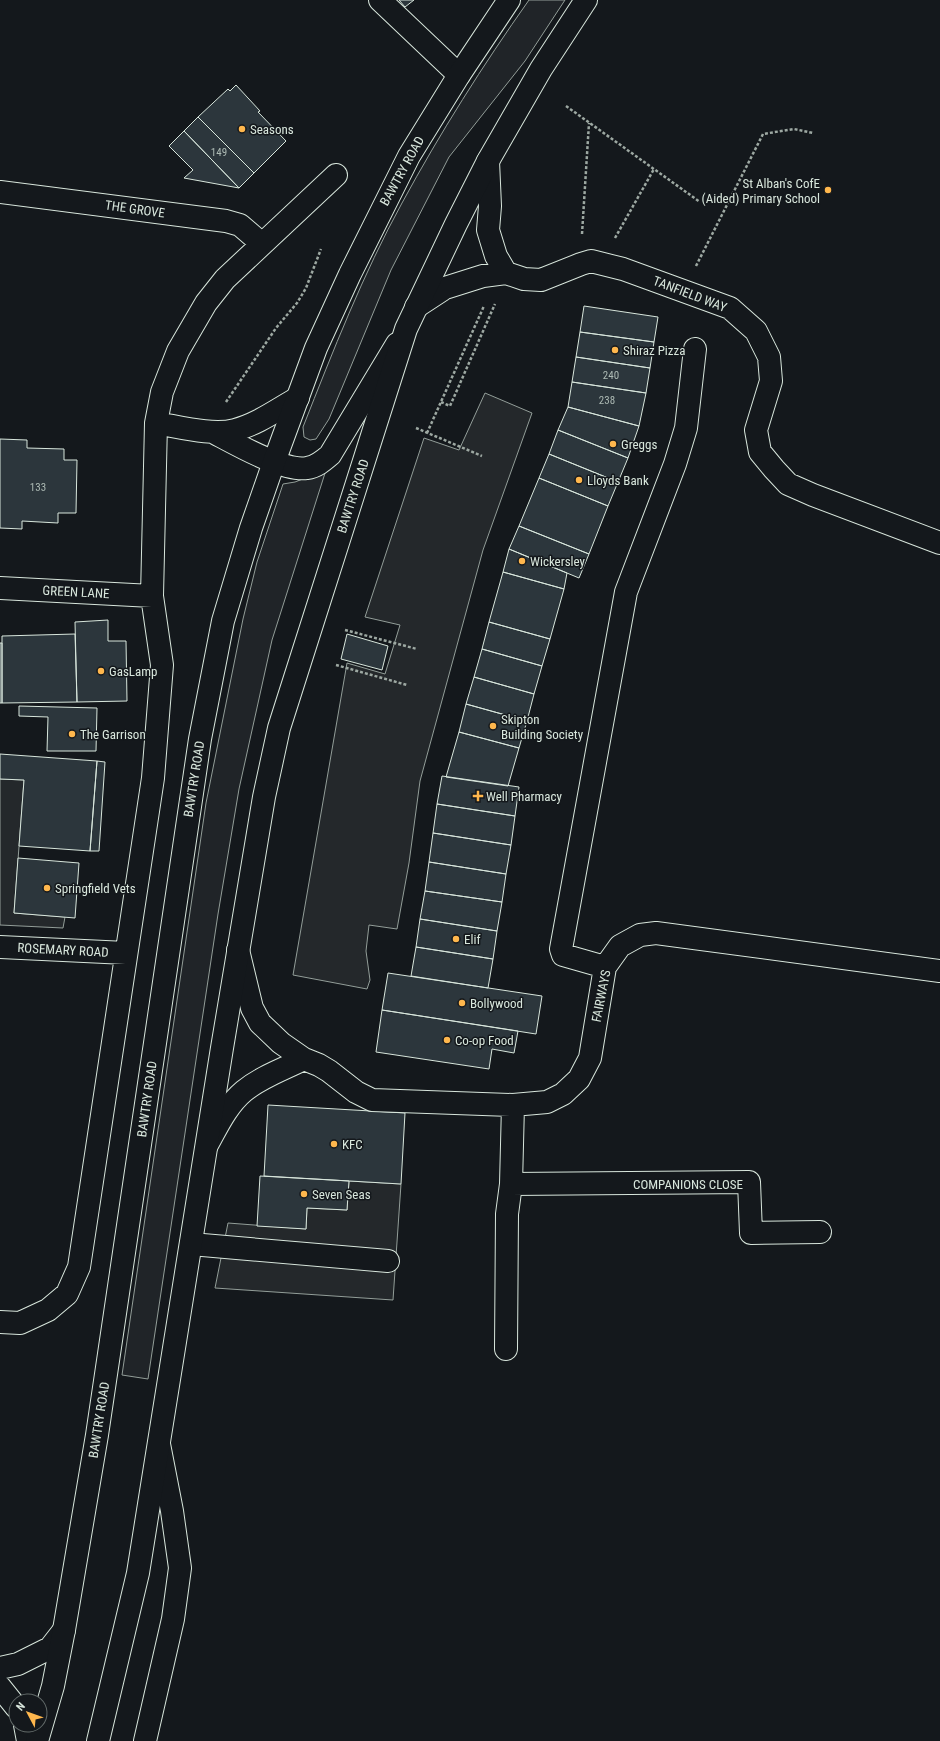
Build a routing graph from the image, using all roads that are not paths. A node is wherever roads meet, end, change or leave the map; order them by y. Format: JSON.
{"nodes":[{"id":1,"x":380,"y":0,"type":"edge"},
{"id":2,"x":510,"y":0,"type":"edge"},
{"id":3,"x":586,"y":0,"type":"edge"},
{"id":4,"x":458,"y":75,"type":"junction"},
{"id":5,"x":488,"y":161,"type":"junction"},
{"id":6,"x":336,"y":175,"type":"dead end"},
{"id":7,"x":0,"y":192,"type":"edge"},
{"id":8,"x":262,"y":244,"type":"junction"},
{"id":9,"x":506,"y":273,"type":"junction"},
{"id":10,"x":416,"y":307,"type":"junction"},
{"id":11,"x":406,"y":329,"type":"junction"},
{"id":12,"x":695,"y":349,"type":"dead end"},
{"id":13,"x":298,"y":398,"type":"junction"},
{"id":14,"x":156,"y":423,"type":"junction"},
{"id":15,"x":213,"y":432,"type":"junction"},
{"id":16,"x":274,"y":462,"type":"junction"},
{"id":17,"x":940,"y":543,"type":"edge"},
{"id":18,"x":0,"y":588,"type":"edge"},
{"id":19,"x":152,"y":596,"type":"junction"},
{"id":20,"x":0,"y":947,"type":"edge"},
{"id":21,"x":238,"y":950,"type":"junction"},
{"id":22,"x":126,"y":953,"type":"junction"},
{"id":23,"x":605,"y":967,"type":"junction"},
{"id":24,"x":940,"y":971,"type":"edge"},
{"id":25,"x":304,"y":1059,"type":"junction"},
{"id":26,"x":513,"y":1106,"type":"junction"},
{"id":27,"x":206,"y":1146,"type":"junction"},
{"id":28,"x":511,"y":1184,"type":"junction"},
{"id":29,"x":820,"y":1232,"type":"dead end"},
{"id":30,"x":191,"y":1244,"type":"junction"},
{"id":31,"x":388,"y":1261,"type":"dead end"},
{"id":32,"x":10,"y":1322,"type":"edge"},
{"id":33,"x":506,"y":1349,"type":"dead end"},
{"id":34,"x":159,"y":1443,"type":"junction"},
{"id":35,"x":64,"y":1630,"type":"junction"},
{"id":36,"x":0,"y":1668,"type":"edge"},
{"id":37,"x":0,"y":1687,"type":"edge"},
{"id":38,"x":8,"y":1697,"type":"edge"},
{"id":39,"x":37,"y":1741,"type":"edge"},
{"id":40,"x":98,"y":1741,"type":"edge"},
{"id":41,"x":145,"y":1741,"type":"edge"}],
"edges":[{"from":1,"to":4,"type":"street"},
{"from":2,"to":4,"type":"street","name":"BAWTRY ROAD"},
{"from":3,"to":5,"type":"street","name":"BAWTRY ROAD"},
{"from":4,"to":13,"type":"street","name":"BAWTRY ROAD"},
{"from":5,"to":9,"type":"street"},
{"from":5,"to":10,"type":"street","name":"BAWTRY ROAD"},
{"from":6,"to":8,"type":"street"},
{"from":7,"to":8,"type":"street","name":"THE GROVE"},
{"from":8,"to":14,"type":"street"},
{"from":9,"to":10,"type":"street","name":"TANFIELD WAY"},
{"from":9,"to":17,"type":"street","name":"TANFIELD WAY"},
{"from":10,"to":11,"type":"street","name":"BAWTRY ROAD"},
{"from":11,"to":16,"type":"street","name":"BAWTRY ROAD"},
{"from":11,"to":21,"type":"street","name":"BAWTRY ROAD"},
{"from":12,"to":23,"type":"street"},
{"from":13,"to":15,"type":"street","name":"BAWTRY ROAD"},
{"from":13,"to":16,"type":"street","name":"BAWTRY ROAD"},
{"from":14,"to":15,"type":"street","name":"BAWTRY ROAD"},
{"from":14,"to":19,"type":"street"},
{"from":15,"to":16,"type":"street","name":"BAWTRY ROAD"},
{"from":16,"to":35,"type":"street","name":"BAWTRY ROAD"},
{"from":18,"to":19,"type":"street","name":"GREEN LANE"},
{"from":19,"to":22,"type":"street"},
{"from":20,"to":22,"type":"street","name":"ROSEMARY ROAD"},
{"from":21,"to":25,"type":"street","name":"FAIRWAYS"},
{"from":21,"to":27,"type":"street","name":"BAWTRY ROAD"},
{"from":22,"to":32,"type":"street"},
{"from":23,"to":24,"type":"street","name":"FAIRWAYS"},
{"from":23,"to":26,"type":"street","name":"FAIRWAYS"},
{"from":25,"to":26,"type":"street","name":"FAIRWAYS"},
{"from":25,"to":27,"type":"street"},
{"from":26,"to":28,"type":"street"},
{"from":27,"to":30,"type":"street","name":"BAWTRY ROAD"},
{"from":28,"to":29,"type":"street","name":"COMPANIONS CLOSE"},
{"from":28,"to":33,"type":"street"},
{"from":30,"to":31,"type":"street"},
{"from":30,"to":34,"type":"street","name":"BAWTRY ROAD"},
{"from":34,"to":40,"type":"street","name":"BAWTRY ROAD"},
{"from":34,"to":41,"type":"street","name":"BAWTRY ROAD"},
{"from":35,"to":36,"type":"street"},
{"from":35,"to":39,"type":"street","name":"BAWTRY ROAD"},
{"from":37,"to":38,"type":"street"}]}
